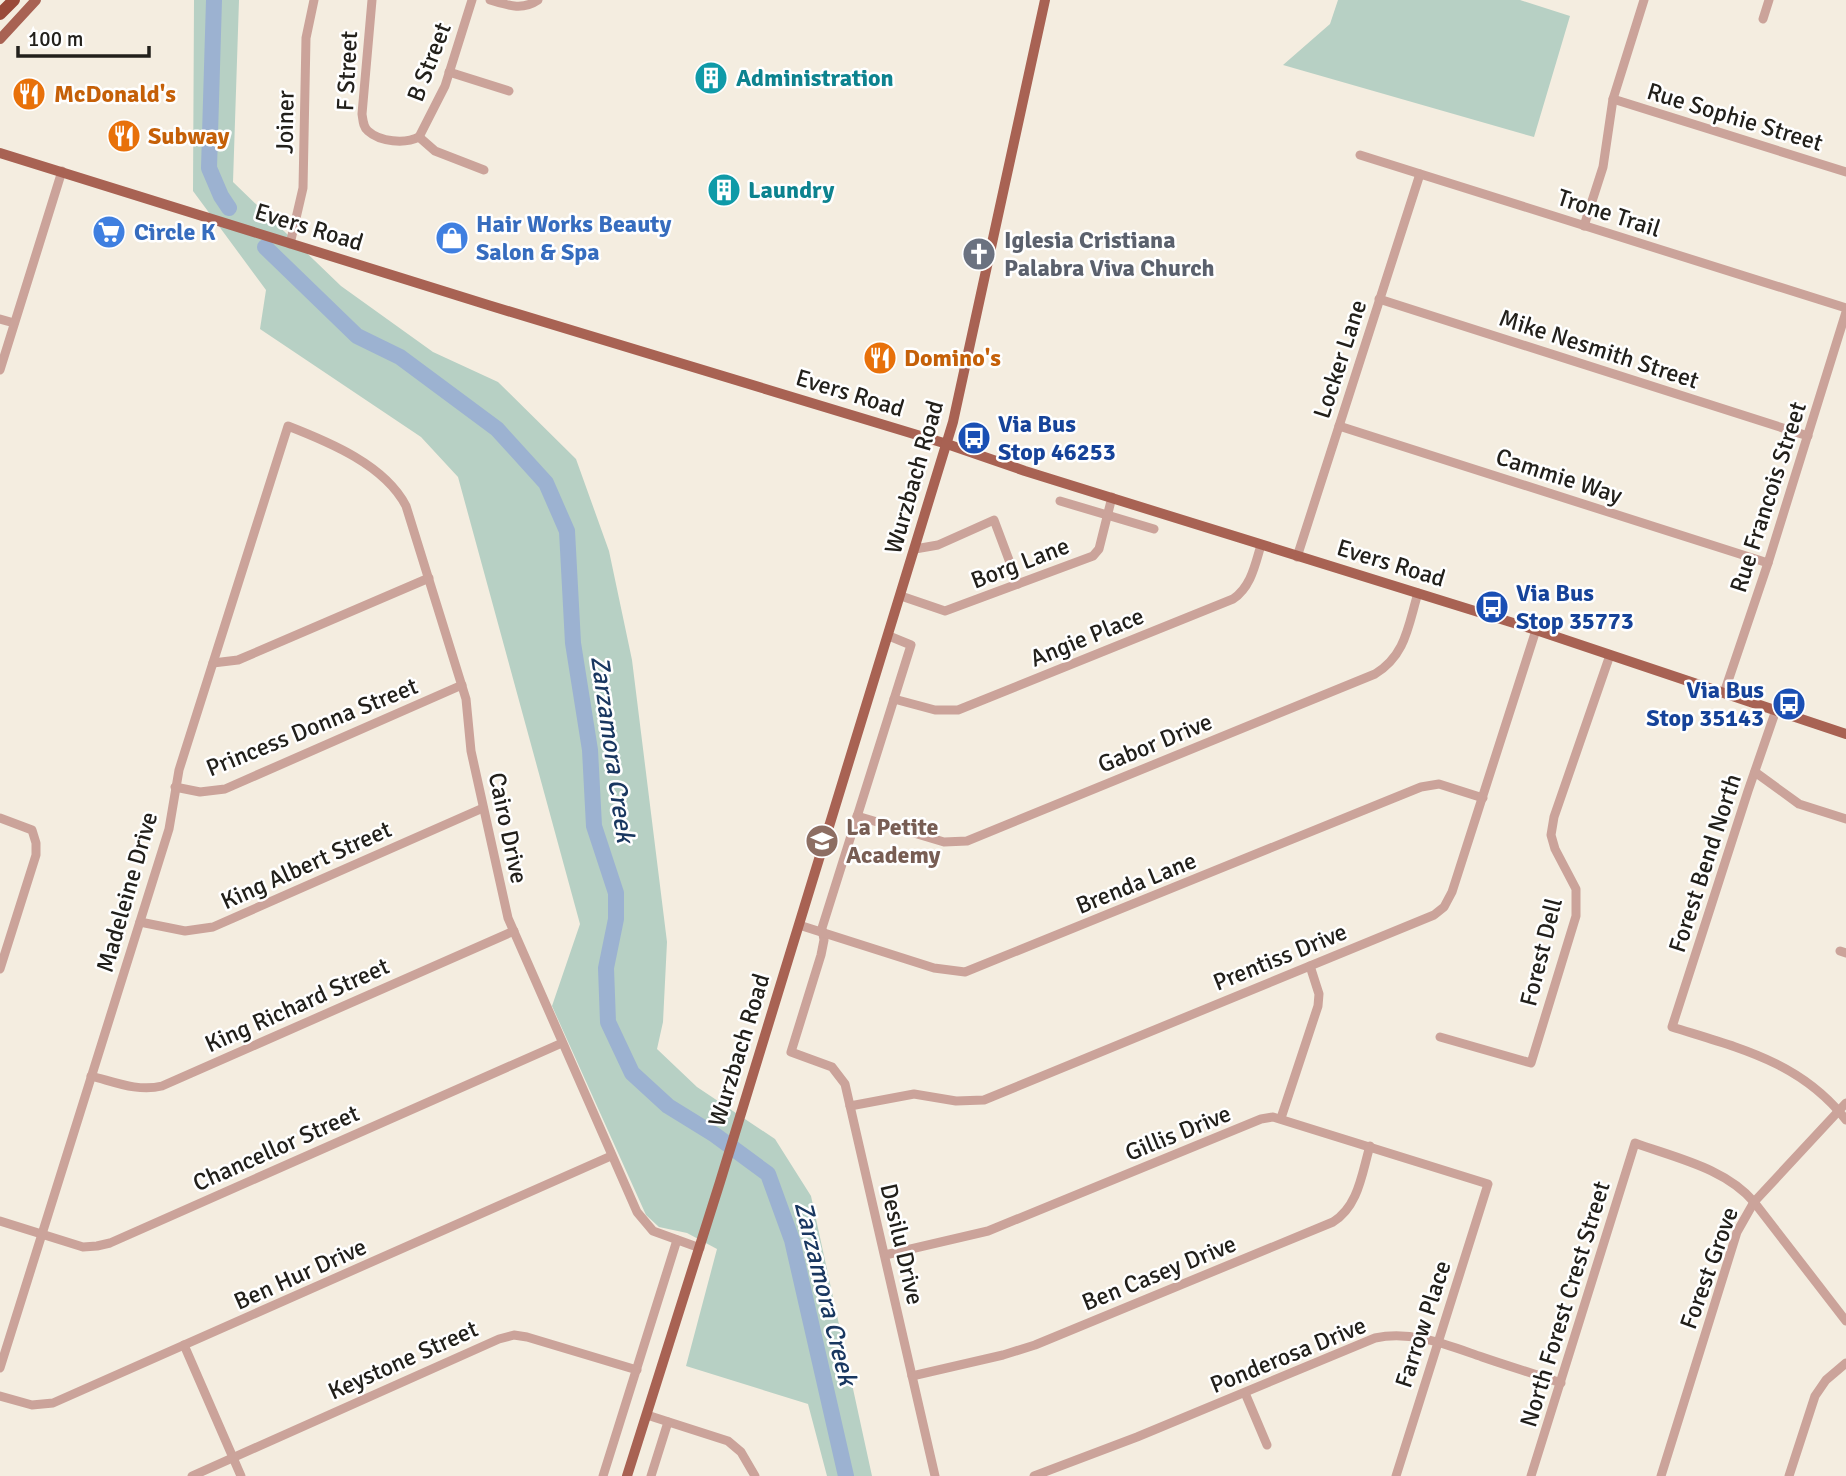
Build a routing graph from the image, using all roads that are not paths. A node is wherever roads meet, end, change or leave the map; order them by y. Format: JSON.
{"nodes":[{"id":1,"x":14,"y":0,"type":"edge"},
{"id":2,"x":36,"y":0,"type":"edge"},
{"id":3,"x":314,"y":0,"type":"edge"},
{"id":4,"x":472,"y":0,"type":"edge"},
{"id":5,"x":490,"y":0,"type":"edge"},
{"id":6,"x":538,"y":0,"type":"edge"},
{"id":7,"x":1045,"y":0,"type":"edge"},
{"id":8,"x":1644,"y":0,"type":"edge"},
{"id":9,"x":1769,"y":0,"type":"edge"},
{"id":10,"x":369,"y":1,"type":"edge"},
{"id":11,"x":0,"y":14,"type":"edge"},
{"id":12,"x":1763,"y":19,"type":"dead end"},
{"id":13,"x":0,"y":39,"type":"edge"},
{"id":14,"x":449,"y":72,"type":"junction"},
{"id":15,"x":509,"y":91,"type":"dead end"},
{"id":16,"x":1614,"y":99,"type":"junction"},
{"id":17,"x":419,"y":137,"type":"junction"},
{"id":18,"x":0,"y":153,"type":"edge"},
{"id":19,"x":1360,"y":155,"type":"dead end"},
{"id":20,"x":484,"y":170,"type":"dead end"},
{"id":21,"x":62,"y":171,"type":"junction"},
{"id":22,"x":1846,"y":172,"type":"edge"},
{"id":23,"x":1420,"y":174,"type":"junction"},
{"id":24,"x":1584,"y":226,"type":"junction"},
{"id":25,"x":290,"y":244,"type":"junction"},
{"id":26,"x":1379,"y":299,"type":"junction"},
{"id":27,"x":1846,"y":310,"type":"edge"},
{"id":28,"x":0,"y":319,"type":"edge"},
{"id":29,"x":14,"y":323,"type":"junction"},
{"id":30,"x":0,"y":370,"type":"edge"},
{"id":31,"x":288,"y":426,"type":"joint"},
{"id":32,"x":1339,"y":426,"type":"junction"},
{"id":33,"x":1808,"y":436,"type":"junction"},
{"id":34,"x":947,"y":444,"type":"junction"},
{"id":35,"x":1112,"y":497,"type":"junction"},
{"id":36,"x":1060,"y":501,"type":"dead end"},
{"id":37,"x":1107,"y":515,"type":"junction"},
{"id":38,"x":1154,"y":529,"type":"dead end"},
{"id":39,"x":1261,"y":545,"type":"junction"},
{"id":40,"x":915,"y":549,"type":"junction"},
{"id":41,"x":1297,"y":557,"type":"junction"},
{"id":42,"x":1768,"y":563,"type":"junction"},
{"id":43,"x":429,"y":578,"type":"junction"},
{"id":44,"x":1018,"y":584,"type":"junction"},
{"id":45,"x":1419,"y":593,"type":"junction"},
{"id":46,"x":901,"y":596,"type":"junction"},
{"id":47,"x":1536,"y":630,"type":"junction"},
{"id":48,"x":889,"y":636,"type":"junction"},
{"id":49,"x":1610,"y":655,"type":"junction"},
{"id":50,"x":213,"y":663,"type":"junction"},
{"id":51,"x":462,"y":685,"type":"junction"},
{"id":52,"x":1724,"y":693,"type":"junction"},
{"id":53,"x":894,"y":699,"type":"junction"},
{"id":54,"x":1776,"y":710,"type":"junction"},
{"id":55,"x":1846,"y":734,"type":"edge"},
{"id":56,"x":1755,"y":772,"type":"junction"},
{"id":57,"x":175,"y":788,"type":"junction"},
{"id":58,"x":1483,"y":798,"type":"junction"},
{"id":59,"x":483,"y":808,"type":"junction"},
{"id":60,"x":857,"y":816,"type":"junction"},
{"id":61,"x":0,"y":818,"type":"edge"},
{"id":62,"x":1846,"y":819,"type":"edge"},
{"id":63,"x":140,"y":922,"type":"junction"},
{"id":64,"x":800,"y":925,"type":"junction"},
{"id":65,"x":514,"y":930,"type":"junction"},
{"id":66,"x":822,"y":931,"type":"junction"},
{"id":67,"x":1310,"y":965,"type":"junction"},
{"id":68,"x":0,"y":970,"type":"edge"},
{"id":69,"x":1440,"y":1037,"type":"dead end"},
{"id":70,"x":562,"y":1043,"type":"junction"},
{"id":71,"x":791,"y":1052,"type":"joint"},
{"id":72,"x":91,"y":1076,"type":"junction"},
{"id":73,"x":1846,"y":1103,"type":"edge"},
{"id":74,"x":850,"y":1106,"type":"junction"},
{"id":75,"x":1839,"y":1111,"type":"junction"},
{"id":76,"x":1281,"y":1118,"type":"junction"},
{"id":77,"x":1846,"y":1120,"type":"edge"},
{"id":78,"x":1370,"y":1146,"type":"junction"},
{"id":79,"x":611,"y":1156,"type":"junction"},
{"id":80,"x":1488,"y":1184,"type":"joint"},
{"id":81,"x":1754,"y":1202,"type":"junction"},
{"id":82,"x":0,"y":1221,"type":"edge"},
{"id":83,"x":42,"y":1234,"type":"junction"},
{"id":84,"x":677,"y":1240,"type":"junction"},
{"id":85,"x":699,"y":1248,"type":"junction"},
{"id":86,"x":884,"y":1255,"type":"junction"},
{"id":87,"x":1846,"y":1321,"type":"edge"},
{"id":88,"x":1438,"y":1342,"type":"junction"},
{"id":89,"x":184,"y":1345,"type":"junction"},
{"id":90,"x":1846,"y":1363,"type":"edge"},
{"id":91,"x":0,"y":1368,"type":"edge"},
{"id":92,"x":637,"y":1370,"type":"junction"},
{"id":93,"x":912,"y":1376,"type":"junction"},
{"id":94,"x":1561,"y":1383,"type":"junction"},
{"id":95,"x":1245,"y":1392,"type":"junction"},
{"id":96,"x":0,"y":1396,"type":"edge"},
{"id":97,"x":646,"y":1415,"type":"junction"},
{"id":98,"x":668,"y":1422,"type":"junction"},
{"id":99,"x":1267,"y":1445,"type":"dead end"},
{"id":100,"x":233,"y":1458,"type":"junction"},
{"id":101,"x":192,"y":1476,"type":"edge"},
{"id":102,"x":241,"y":1476,"type":"edge"},
{"id":103,"x":603,"y":1476,"type":"edge"},
{"id":104,"x":627,"y":1476,"type":"edge"},
{"id":105,"x":651,"y":1476,"type":"edge"},
{"id":106,"x":755,"y":1476,"type":"edge"},
{"id":107,"x":935,"y":1476,"type":"edge"},
{"id":108,"x":1034,"y":1476,"type":"edge"},
{"id":109,"x":1396,"y":1476,"type":"edge"},
{"id":110,"x":1531,"y":1476,"type":"edge"},
{"id":111,"x":1661,"y":1476,"type":"edge"},
{"id":112,"x":1789,"y":1476,"type":"edge"}],
"edges":[{"from":1,"to":11,"type":"highway"},
{"from":2,"to":13,"type":"main road"},
{"from":3,"to":25,"type":"street","name":"Joiner"},
{"from":4,"to":14,"type":"street","name":"B Street"},
{"from":5,"to":6,"type":"street"},
{"from":7,"to":34,"type":"main road","name":"Wurzbach Road"},
{"from":8,"to":16,"type":"street"},
{"from":9,"to":12,"type":"street"},
{"from":10,"to":17,"type":"street","name":"F Street"},
{"from":14,"to":15,"type":"street"},
{"from":14,"to":17,"type":"street","name":"B Street"},
{"from":16,"to":22,"type":"street","name":"Rue Sophie Street"},
{"from":16,"to":24,"type":"street"},
{"from":17,"to":20,"type":"street"},
{"from":18,"to":21,"type":"main road","name":"Evers Road"},
{"from":19,"to":23,"type":"street","name":"Trone Trail"},
{"from":21,"to":25,"type":"main road","name":"Evers Road"},
{"from":21,"to":29,"type":"street"},
{"from":23,"to":24,"type":"street","name":"Trone Trail"},
{"from":23,"to":26,"type":"street","name":"Locker Lane"},
{"from":24,"to":27,"type":"street","name":"Trone Trail"},
{"from":25,"to":34,"type":"main road","name":"Evers Road"},
{"from":26,"to":32,"type":"street","name":"Locker Lane"},
{"from":26,"to":33,"type":"street","name":"Mike Nesmith Street"},
{"from":27,"to":33,"type":"street","name":"Rue Francois Street"},
{"from":28,"to":29,"type":"street"},
{"from":29,"to":30,"type":"street"},
{"from":31,"to":43,"type":"street","name":"Cairo Drive"},
{"from":31,"to":50,"type":"street","name":"Madeleine Drive"},
{"from":32,"to":41,"type":"street","name":"Locker Lane"},
{"from":32,"to":42,"type":"street","name":"Cammie Way"},
{"from":33,"to":42,"type":"street","name":"Rue Francois Street"},
{"from":34,"to":35,"type":"main road","name":"Evers Road"},
{"from":34,"to":40,"type":"main road","name":"Wurzbach Road"},
{"from":35,"to":37,"type":"street","name":"Borg Lane"},
{"from":35,"to":39,"type":"main road","name":"Evers Road"},
{"from":36,"to":37,"type":"street"},
{"from":37,"to":38,"type":"street"},
{"from":37,"to":44,"type":"street","name":"Borg Lane"},
{"from":39,"to":41,"type":"main road","name":"Evers Road"},
{"from":39,"to":53,"type":"street","name":"Angie Place"},
{"from":40,"to":44,"type":"street"},
{"from":40,"to":46,"type":"main road","name":"Wurzbach Road"},
{"from":41,"to":45,"type":"main road","name":"Evers Road"},
{"from":42,"to":52,"type":"street","name":"Rue Francois Street"},
{"from":43,"to":50,"type":"street"},
{"from":43,"to":51,"type":"street","name":"Cairo Drive"},
{"from":44,"to":46,"type":"street","name":"Borg Lane"},
{"from":45,"to":47,"type":"main road","name":"Evers Road"},
{"from":45,"to":60,"type":"street","name":"Gabor Drive"},
{"from":46,"to":48,"type":"main road","name":"Wurzbach Road"},
{"from":47,"to":49,"type":"main road","name":"Evers Road"},
{"from":47,"to":58,"type":"street","name":"Prentiss Drive"},
{"from":48,"to":53,"type":"street","name":"Wurzbach Road"},
{"from":48,"to":64,"type":"main road","name":"Wurzbach Road"},
{"from":49,"to":52,"type":"main road","name":"Evers Road"},
{"from":49,"to":69,"type":"street","name":"Forest Dell"},
{"from":50,"to":57,"type":"street","name":"Madeleine Drive"},
{"from":51,"to":57,"type":"street","name":"Princess Donna Street"},
{"from":51,"to":59,"type":"street","name":"Cairo Drive"},
{"from":52,"to":54,"type":"main road","name":"Evers Road"},
{"from":53,"to":60,"type":"street","name":"Wurzbach Road"},
{"from":54,"to":55,"type":"main road","name":"Evers Road"},
{"from":54,"to":56,"type":"street","name":"Forest Bend North"},
{"from":56,"to":62,"type":"street"},
{"from":56,"to":75,"type":"street","name":"Forest Bend North"},
{"from":57,"to":63,"type":"street","name":"Madeleine Drive"},
{"from":58,"to":66,"type":"street","name":"Brenda Lane"},
{"from":58,"to":67,"type":"street","name":"Prentiss Drive"},
{"from":59,"to":63,"type":"street","name":"King Albert Street"},
{"from":59,"to":65,"type":"street","name":"Cairo Drive"},
{"from":60,"to":66,"type":"street","name":"Wurzbach Road"},
{"from":61,"to":68,"type":"street"},
{"from":63,"to":72,"type":"street","name":"Madeleine Drive"},
{"from":64,"to":66,"type":"street","name":"Brenda Lane"},
{"from":64,"to":85,"type":"main road","name":"Wurzbach Road"},
{"from":65,"to":70,"type":"street","name":"Cairo Drive"},
{"from":65,"to":72,"type":"street","name":"King Richard Street"},
{"from":66,"to":71,"type":"street","name":"Wurzbach Road"},
{"from":67,"to":74,"type":"street","name":"Prentiss Drive"},
{"from":67,"to":76,"type":"street"},
{"from":70,"to":79,"type":"street","name":"Cairo Drive"},
{"from":70,"to":83,"type":"street","name":"Chancellor Street"},
{"from":71,"to":74,"type":"street","name":"Desilu Drive"},
{"from":72,"to":83,"type":"street","name":"Madeleine Drive"},
{"from":73,"to":75,"type":"street","name":"Forest Grove"},
{"from":74,"to":86,"type":"street","name":"Desilu Drive"},
{"from":75,"to":77,"type":"street"},
{"from":75,"to":81,"type":"street","name":"Forest Grove"},
{"from":76,"to":78,"type":"street","name":"Gillis Drive"},
{"from":76,"to":86,"type":"street","name":"Gillis Drive"},
{"from":78,"to":80,"type":"street","name":"Gillis Drive"},
{"from":78,"to":93,"type":"street","name":"Ben Casey Drive"},
{"from":79,"to":84,"type":"street","name":"Cairo Drive"},
{"from":79,"to":89,"type":"street","name":"Ben Hur Drive"},
{"from":80,"to":88,"type":"street","name":"Farrow Place"},
{"from":81,"to":87,"type":"street"},
{"from":81,"to":94,"type":"street","name":"North Forest Crest Street"},
{"from":81,"to":111,"type":"street","name":"Forest Grove"},
{"from":82,"to":83,"type":"street","name":"Chancellor Street"},
{"from":83,"to":91,"type":"street","name":"Madeleine Drive"},
{"from":84,"to":85,"type":"street","name":"Cairo Drive"},
{"from":84,"to":92,"type":"street"},
{"from":85,"to":97,"type":"main road","name":"Wurzbach Road"},
{"from":86,"to":93,"type":"street","name":"Desilu Drive"},
{"from":88,"to":94,"type":"street","name":"Ponderosa Drive"},
{"from":88,"to":95,"type":"street","name":"Ponderosa Drive"},
{"from":88,"to":109,"type":"street","name":"Farrow Place"},
{"from":89,"to":96,"type":"street","name":"Ben Hur Drive"},
{"from":89,"to":100,"type":"street"},
{"from":90,"to":112,"type":"street"},
{"from":92,"to":100,"type":"street","name":"Keystone Street"},
{"from":92,"to":103,"type":"street"},
{"from":93,"to":107,"type":"street","name":"Desilu Drive"},
{"from":94,"to":110,"type":"street","name":"North Forest Crest Street"},
{"from":95,"to":99,"type":"street"},
{"from":95,"to":108,"type":"street","name":"Ponderosa Drive"},
{"from":97,"to":98,"type":"street"},
{"from":97,"to":104,"type":"main road","name":"Wurzbach Road"},
{"from":98,"to":105,"type":"street"},
{"from":98,"to":106,"type":"street"},
{"from":100,"to":101,"type":"street","name":"Keystone Street"},
{"from":100,"to":102,"type":"street"}]}
